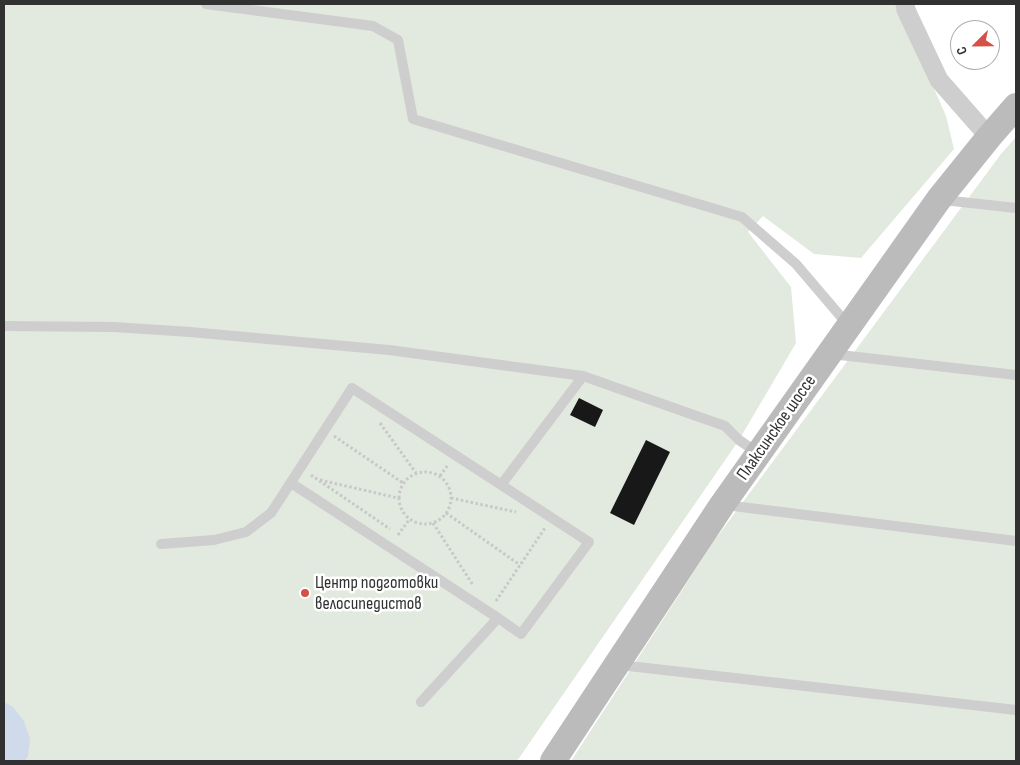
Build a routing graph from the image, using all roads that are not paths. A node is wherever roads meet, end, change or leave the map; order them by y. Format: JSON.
{"nodes":[{"id":1,"x":206,"y":4,"type":"edge"},
{"id":2,"x":905,"y":4,"type":"edge"},
{"id":3,"x":252,"y":7,"type":"edge"},
{"id":4,"x":1016,"y":106,"type":"edge"},
{"id":5,"x":989,"y":137,"type":"junction"},
{"id":6,"x":939,"y":199,"type":"junction"},
{"id":7,"x":1016,"y":208,"type":"edge"},
{"id":8,"x":4,"y":326,"type":"edge"},
{"id":9,"x":849,"y":326,"type":"junction"},
{"id":10,"x":829,"y":354,"type":"junction"},
{"id":11,"x":582,"y":376,"type":"junction"},
{"id":12,"x":1016,"y":376,"type":"edge"},
{"id":13,"x":758,"y":453,"type":"junction"},
{"id":14,"x":291,"y":483,"type":"junction"},
{"id":15,"x":501,"y":485,"type":"junction"},
{"id":16,"x":722,"y":505,"type":"junction"},
{"id":17,"x":1016,"y":541,"type":"edge"},
{"id":18,"x":161,"y":544,"type":"dead end"},
{"id":19,"x":498,"y":618,"type":"junction"},
{"id":20,"x":617,"y":664,"type":"junction"},
{"id":21,"x":421,"y":702,"type":"dead end"},
{"id":22,"x":1016,"y":710,"type":"edge"},
{"id":23,"x":553,"y":761,"type":"edge"}],
"edges":[{"from":1,"to":3,"type":"lane"},
{"from":2,"to":5,"type":"street"},
{"from":3,"to":9,"type":"lane"},
{"from":4,"to":5,"type":"main road","name":"Плаксинское шоссе"},
{"from":5,"to":6,"type":"main road","name":"Плаксинское шоссе"},
{"from":6,"to":7,"type":"lane"},
{"from":6,"to":9,"type":"main road","name":"Плаксинское шоссе"},
{"from":8,"to":11,"type":"lane"},
{"from":9,"to":10,"type":"main road","name":"Плаксинское шоссе"},
{"from":10,"to":12,"type":"lane"},
{"from":10,"to":13,"type":"main road","name":"Плаксинское шоссе"},
{"from":11,"to":13,"type":"lane"},
{"from":11,"to":15,"type":"lane"},
{"from":13,"to":16,"type":"main road","name":"Плаксинское шоссе"},
{"from":14,"to":15,"type":"lane"},
{"from":14,"to":18,"type":"lane"},
{"from":14,"to":19,"type":"lane"},
{"from":15,"to":19,"type":"lane"},
{"from":16,"to":17,"type":"lane"},
{"from":16,"to":20,"type":"main road","name":"Плаксинское шоссе"},
{"from":19,"to":21,"type":"lane"},
{"from":20,"to":22,"type":"lane"},
{"from":20,"to":23,"type":"main road","name":"Плаксинское шоссе"}]}
